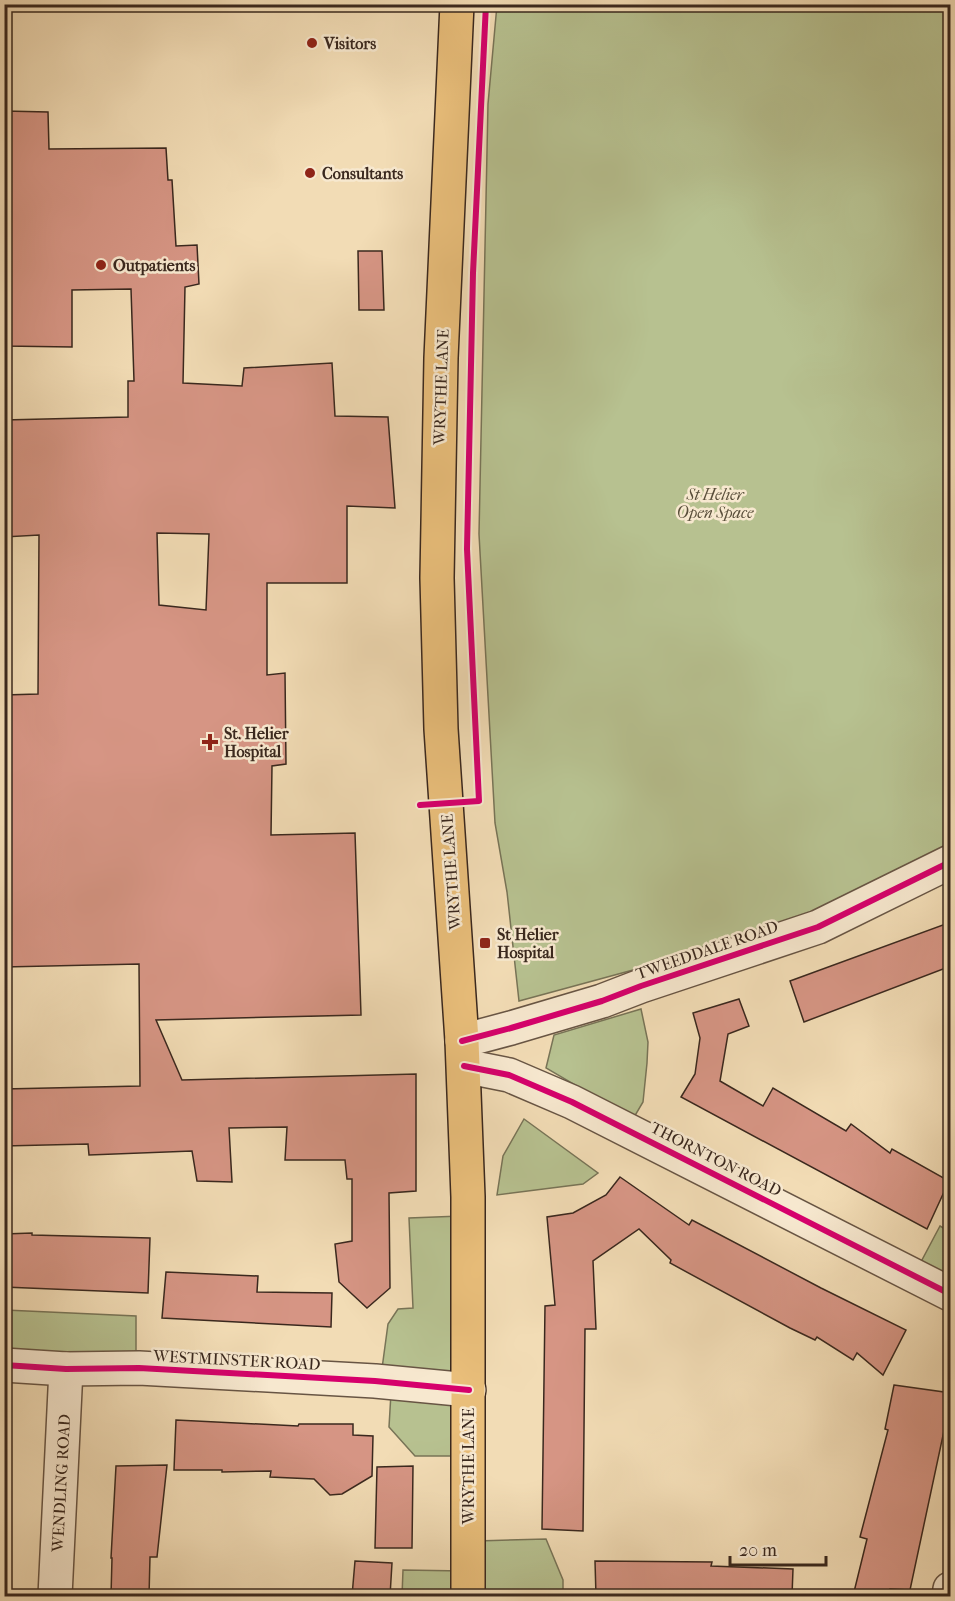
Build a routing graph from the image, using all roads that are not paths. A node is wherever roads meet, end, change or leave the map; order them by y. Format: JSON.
{"nodes":[{"id":1,"x":457,"y":4,"type":"edge"},
{"id":2,"x":951,"y":862,"type":"edge"},
{"id":3,"x":463,"y":1053,"type":"junction"},
{"id":4,"x":951,"y":1294,"type":"edge"},
{"id":5,"x":4,"y":1365,"type":"edge"},
{"id":6,"x":66,"y":1369,"type":"junction"},
{"id":7,"x":469,"y":1390,"type":"junction"},
{"id":8,"x":951,"y":1589,"type":"edge"},
{"id":9,"x":56,"y":1596,"type":"edge"},
{"id":10,"x":468,"y":1596,"type":"edge"},
{"id":11,"x":949,"y":1596,"type":"edge"}],
"edges":[{"from":1,"to":3,"type":"main road","name":"WRYTHE LANE"},
{"from":2,"to":3,"type":"street","name":"TWEEDDALE ROAD"},
{"from":3,"to":4,"type":"street","name":"THORNTON ROAD"},
{"from":3,"to":7,"type":"main road","name":"WRYTHE LANE"},
{"from":5,"to":6,"type":"street","name":"WESTMINSTER ROAD"},
{"from":6,"to":7,"type":"street","name":"WESTMINSTER ROAD"},
{"from":6,"to":9,"type":"street","name":"WENDLING ROAD"},
{"from":7,"to":10,"type":"main road","name":"WRYTHE LANE"},
{"from":8,"to":11,"type":"street"}]}
